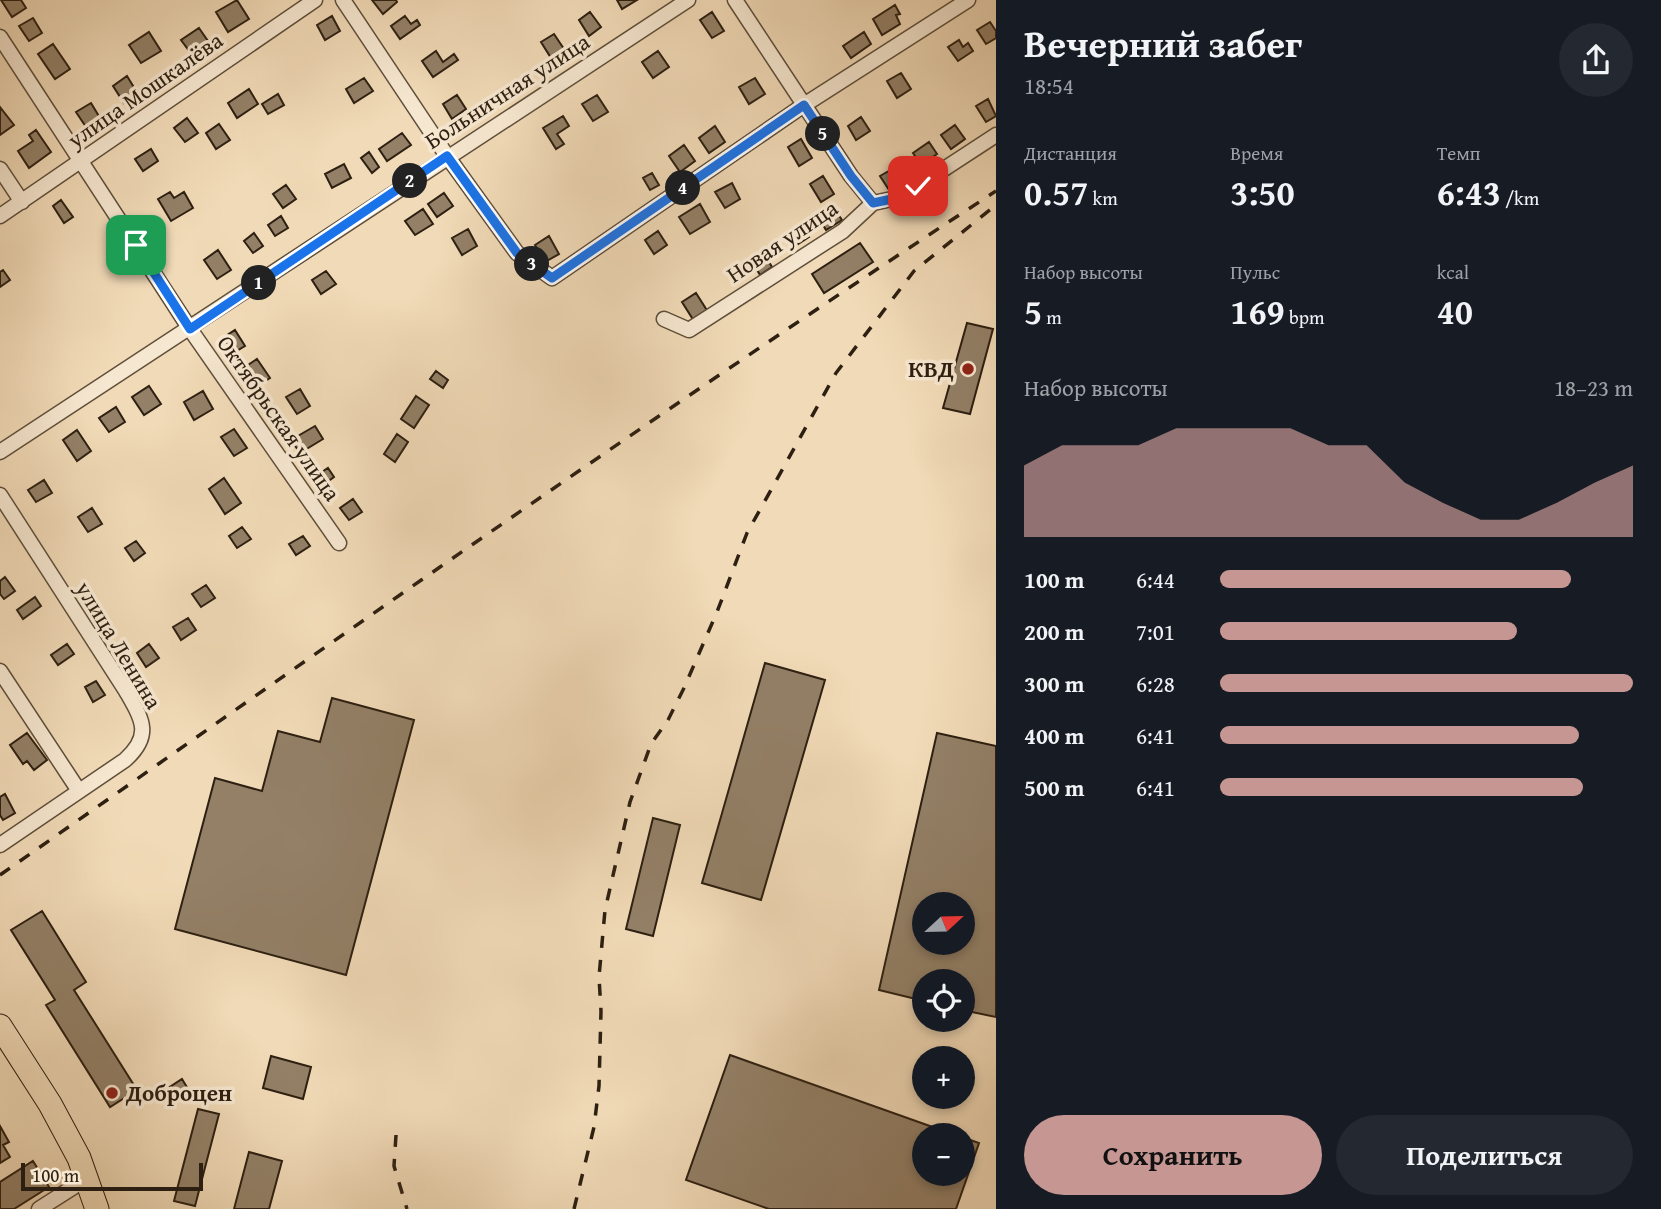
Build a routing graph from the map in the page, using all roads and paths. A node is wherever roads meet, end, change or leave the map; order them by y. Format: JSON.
{"nodes":[{"id":1,"x":315,"y":0,"type":"edge"},
{"id":2,"x":343,"y":0,"type":"edge"},
{"id":3,"x":688,"y":0,"type":"edge"},
{"id":4,"x":735,"y":0,"type":"edge"},
{"id":5,"x":968,"y":0,"type":"edge"},
{"id":6,"x":0,"y":37,"type":"edge"},
{"id":7,"x":804,"y":105,"type":"junction"},
{"id":8,"x":996,"y":135,"type":"edge"},
{"id":9,"x":447,"y":156,"type":"junction"},
{"id":10,"x":83,"y":161,"type":"junction"},
{"id":11,"x":0,"y":169,"type":"edge"},
{"id":12,"x":22,"y":202,"type":"junction"},
{"id":13,"x":873,"y":203,"type":"junction"},
{"id":14,"x":0,"y":216,"type":"edge"},
{"id":15,"x":664,"y":319,"type":"dead end"},
{"id":16,"x":190,"y":329,"type":"junction"},
{"id":17,"x":0,"y":452,"type":"edge"},
{"id":18,"x":0,"y":495,"type":"edge"},
{"id":19,"x":339,"y":543,"type":"dead end"},
{"id":20,"x":0,"y":671,"type":"edge"},
{"id":21,"x":79,"y":791,"type":"junction"},
{"id":22,"x":0,"y":845,"type":"edge"},
{"id":23,"x":0,"y":1026,"type":"edge"},
{"id":24,"x":86,"y":1179,"type":"junction"},
{"id":25,"x":38,"y":1209,"type":"edge"},
{"id":26,"x":97,"y":1209,"type":"edge"}],
"edges":[{"from":1,"to":10,"type":"street","name":"улица Мошкалёва"},
{"from":2,"to":9,"type":"street"},
{"from":3,"to":9,"type":"street","name":"Больничная улица"},
{"from":4,"to":7,"type":"street"},
{"from":5,"to":7,"type":"street"},
{"from":6,"to":10,"type":"street","name":"Октябрьская улица"},
{"from":7,"to":9,"type":"street"},
{"from":7,"to":13,"type":"street"},
{"from":8,"to":13,"type":"street","name":"Новая улица"},
{"from":9,"to":16,"type":"street","name":"Больничная улица"},
{"from":10,"to":12,"type":"street","name":"улица Мошкалёва"},
{"from":10,"to":16,"type":"street","name":"Октябрьская улица"},
{"from":11,"to":12,"type":"street"},
{"from":12,"to":14,"type":"street","name":"улица Мошкалёва"},
{"from":13,"to":15,"type":"street","name":"Новая улица"},
{"from":16,"to":17,"type":"street","name":"Больничная улица"},
{"from":16,"to":19,"type":"street","name":"Октябрьская улица"},
{"from":18,"to":21,"type":"street","name":"улица Ленина"},
{"from":20,"to":21,"type":"street"},
{"from":21,"to":22,"type":"street","name":"улица Ленина"},
{"from":23,"to":24,"type":"main road"},
{"from":24,"to":25,"type":"street"},
{"from":24,"to":26,"type":"main road"}]}
